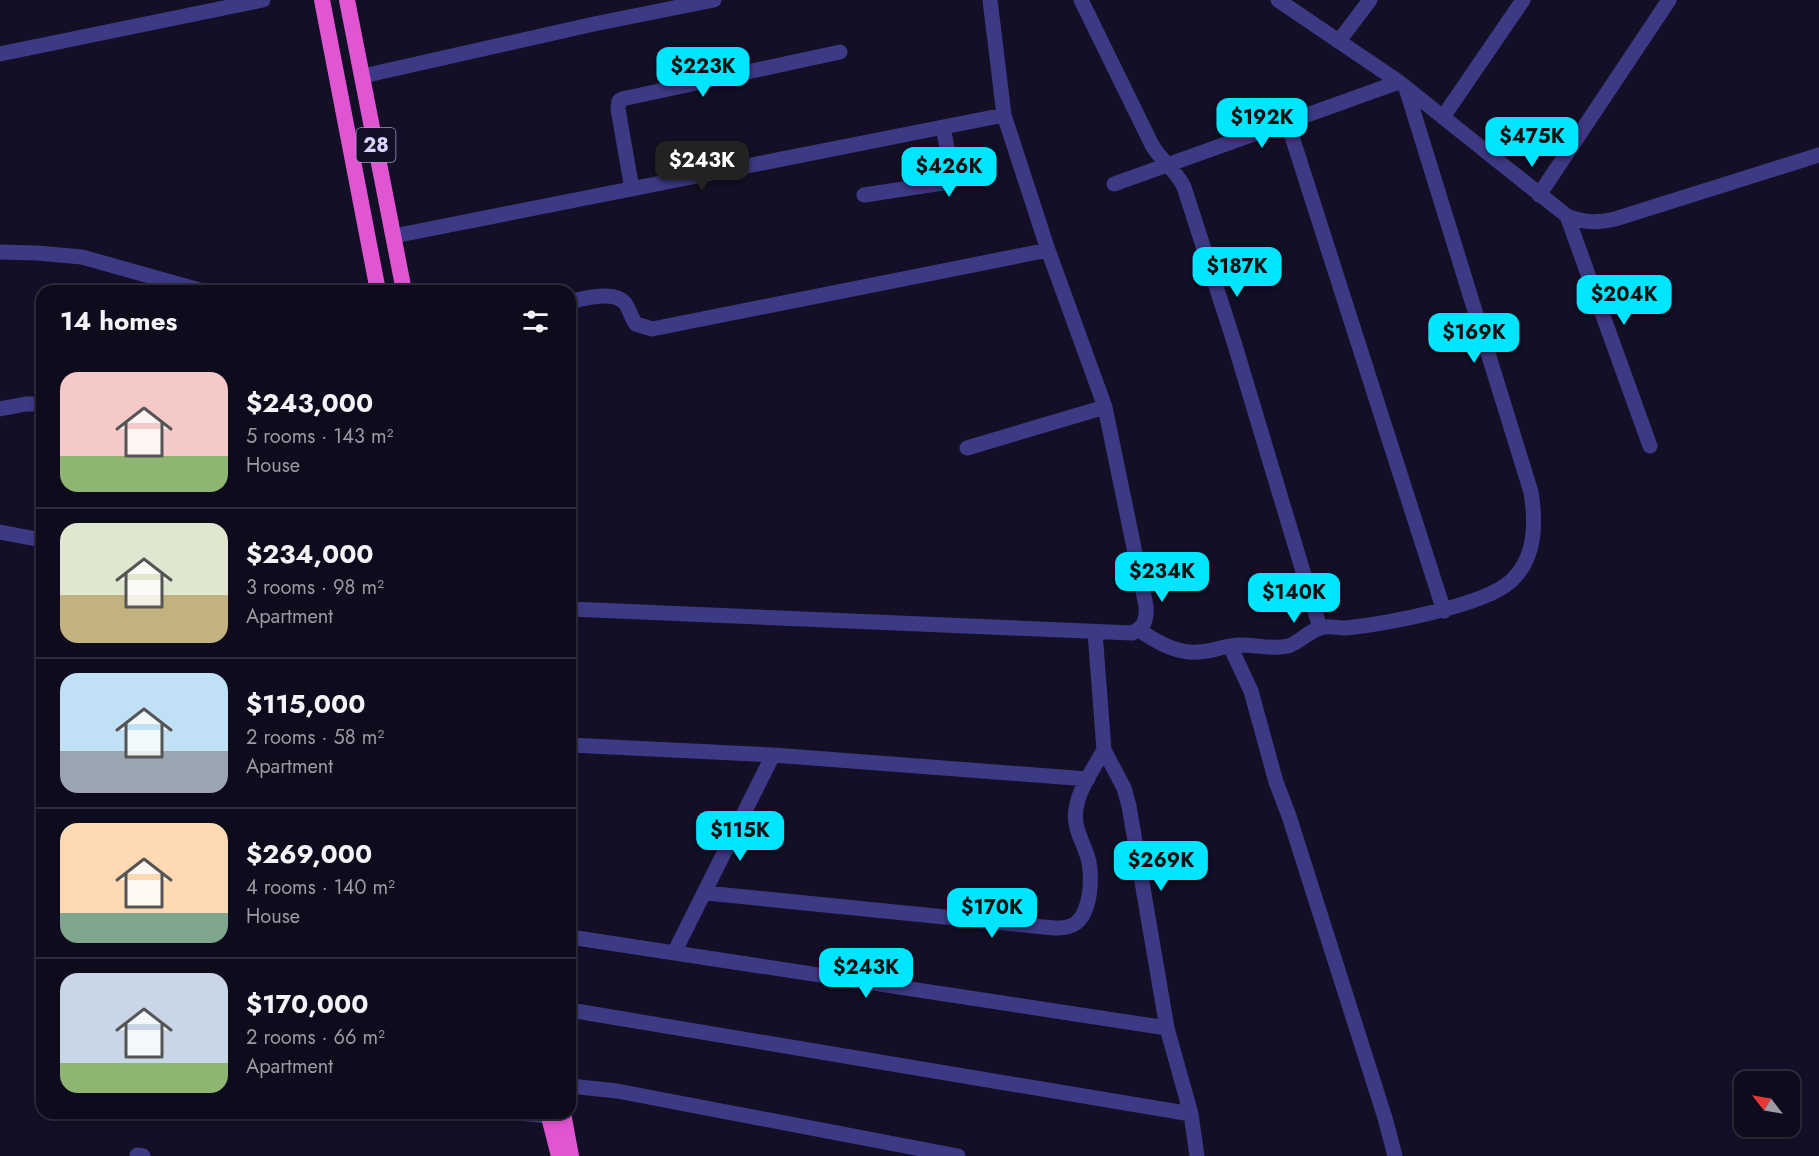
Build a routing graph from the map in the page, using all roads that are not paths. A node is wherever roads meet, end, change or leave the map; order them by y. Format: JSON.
{"nodes":[{"id":1,"x":263,"y":0,"type":"edge"},
{"id":2,"x":322,"y":0,"type":"edge"},
{"id":3,"x":347,"y":0,"type":"edge"},
{"id":4,"x":714,"y":0,"type":"edge"},
{"id":5,"x":990,"y":0,"type":"edge"},
{"id":6,"x":1081,"y":0,"type":"edge"},
{"id":7,"x":1278,"y":0,"type":"edge"},
{"id":8,"x":1370,"y":0,"type":"edge"},
{"id":9,"x":1523,"y":0,"type":"edge"},
{"id":10,"x":1669,"y":0,"type":"edge"},
{"id":11,"x":1339,"y":41,"type":"junction"},
{"id":12,"x":840,"y":51,"type":"dead end"},
{"id":13,"x":0,"y":54,"type":"edge"},
{"id":14,"x":363,"y":76,"type":"junction"},
{"id":15,"x":1402,"y":85,"type":"junction"},
{"id":16,"x":1004,"y":115,"type":"junction"},
{"id":17,"x":1443,"y":117,"type":"junction"},
{"id":18,"x":1287,"y":121,"type":"junction"},
{"id":19,"x":943,"y":127,"type":"junction"},
{"id":20,"x":1819,"y":154,"type":"edge"},
{"id":21,"x":1170,"y":166,"type":"junction"},
{"id":22,"x":1114,"y":184,"type":"dead end"},
{"id":23,"x":632,"y":189,"type":"junction"},
{"id":24,"x":864,"y":195,"type":"dead end"},
{"id":25,"x":1539,"y":195,"type":"junction"},
{"id":26,"x":1567,"y":216,"type":"junction"},
{"id":27,"x":394,"y":236,"type":"junction"},
{"id":28,"x":1048,"y":250,"type":"junction"},
{"id":29,"x":0,"y":252,"type":"edge"},
{"id":30,"x":182,"y":285,"type":"edge"},
{"id":31,"x":377,"y":285,"type":"edge"},
{"id":32,"x":403,"y":285,"type":"edge"},
{"id":33,"x":576,"y":300,"type":"edge"},
{"id":34,"x":36,"y":404,"type":"edge"},
{"id":35,"x":1105,"y":407,"type":"junction"},
{"id":36,"x":0,"y":409,"type":"edge"},
{"id":37,"x":1650,"y":446,"type":"dead end"},
{"id":38,"x":967,"y":448,"type":"dead end"},
{"id":39,"x":0,"y":532,"type":"edge"},
{"id":40,"x":36,"y":539,"type":"edge"},
{"id":41,"x":576,"y":609,"type":"edge"},
{"id":42,"x":1444,"y":611,"type":"junction"},
{"id":43,"x":1320,"y":628,"type":"junction"},
{"id":44,"x":1139,"y":630,"type":"junction"},
{"id":45,"x":1095,"y":632,"type":"junction"},
{"id":46,"x":1230,"y":646,"type":"junction"},
{"id":47,"x":576,"y":745,"type":"edge"},
{"id":48,"x":1104,"y":750,"type":"junction"},
{"id":49,"x":773,"y":755,"type":"junction"},
{"id":50,"x":1088,"y":779,"type":"junction"},
{"id":51,"x":706,"y":893,"type":"junction"},
{"id":52,"x":576,"y":938,"type":"edge"},
{"id":53,"x":674,"y":953,"type":"junction"},
{"id":54,"x":576,"y":1011,"type":"edge"},
{"id":55,"x":1167,"y":1028,"type":"junction"},
{"id":56,"x":576,"y":1086,"type":"edge"},
{"id":57,"x":1191,"y":1114,"type":"junction"},
{"id":58,"x":554,"y":1119,"type":"edge"},
{"id":59,"x":555,"y":1119,"type":"edge"},
{"id":60,"x":559,"y":1156,"type":"edge"},
{"id":61,"x":571,"y":1156,"type":"edge"},
{"id":62,"x":958,"y":1156,"type":"edge"},
{"id":63,"x":1197,"y":1156,"type":"edge"},
{"id":64,"x":1395,"y":1156,"type":"edge"}],
"edges":[{"from":1,"to":13,"type":"street"},
{"from":2,"to":31,"type":"highway","number":"28"},
{"from":3,"to":14,"type":"highway","number":"28"},
{"from":4,"to":14,"type":"street"},
{"from":5,"to":16,"type":"street"},
{"from":6,"to":21,"type":"street"},
{"from":7,"to":11,"type":"street"},
{"from":8,"to":11,"type":"street"},
{"from":9,"to":17,"type":"street"},
{"from":10,"to":25,"type":"street"},
{"from":11,"to":15,"type":"street"},
{"from":12,"to":23,"type":"street"},
{"from":14,"to":27,"type":"highway","number":"28"},
{"from":15,"to":17,"type":"street"},
{"from":15,"to":18,"type":"street"},
{"from":15,"to":42,"type":"street"},
{"from":16,"to":19,"type":"street"},
{"from":16,"to":28,"type":"street"},
{"from":17,"to":25,"type":"street"},
{"from":18,"to":21,"type":"street"},
{"from":18,"to":42,"type":"street"},
{"from":19,"to":23,"type":"street"},
{"from":19,"to":24,"type":"street"},
{"from":20,"to":26,"type":"street"},
{"from":21,"to":22,"type":"street"},
{"from":21,"to":43,"type":"street"},
{"from":23,"to":27,"type":"street"},
{"from":25,"to":26,"type":"street"},
{"from":26,"to":37,"type":"street"},
{"from":27,"to":32,"type":"highway","number":"28"},
{"from":28,"to":33,"type":"street"},
{"from":28,"to":35,"type":"street"},
{"from":29,"to":30,"type":"street"},
{"from":34,"to":36,"type":"street"},
{"from":35,"to":38,"type":"street"},
{"from":35,"to":44,"type":"street"},
{"from":39,"to":40,"type":"street"},
{"from":41,"to":45,"type":"street"},
{"from":42,"to":43,"type":"street"},
{"from":43,"to":46,"type":"street"},
{"from":44,"to":45,"type":"street"},
{"from":44,"to":46,"type":"street"},
{"from":45,"to":48,"type":"street"},
{"from":46,"to":64,"type":"street"},
{"from":47,"to":49,"type":"street"},
{"from":48,"to":50,"type":"street"},
{"from":48,"to":55,"type":"street"},
{"from":49,"to":50,"type":"street"},
{"from":49,"to":51,"type":"street"},
{"from":50,"to":51,"type":"street"},
{"from":51,"to":53,"type":"street"},
{"from":52,"to":53,"type":"street"},
{"from":53,"to":55,"type":"street"},
{"from":54,"to":57,"type":"street"},
{"from":55,"to":57,"type":"street"},
{"from":56,"to":62,"type":"street"},
{"from":57,"to":63,"type":"street"},
{"from":58,"to":60,"type":"highway"},
{"from":59,"to":61,"type":"highway"}]}
